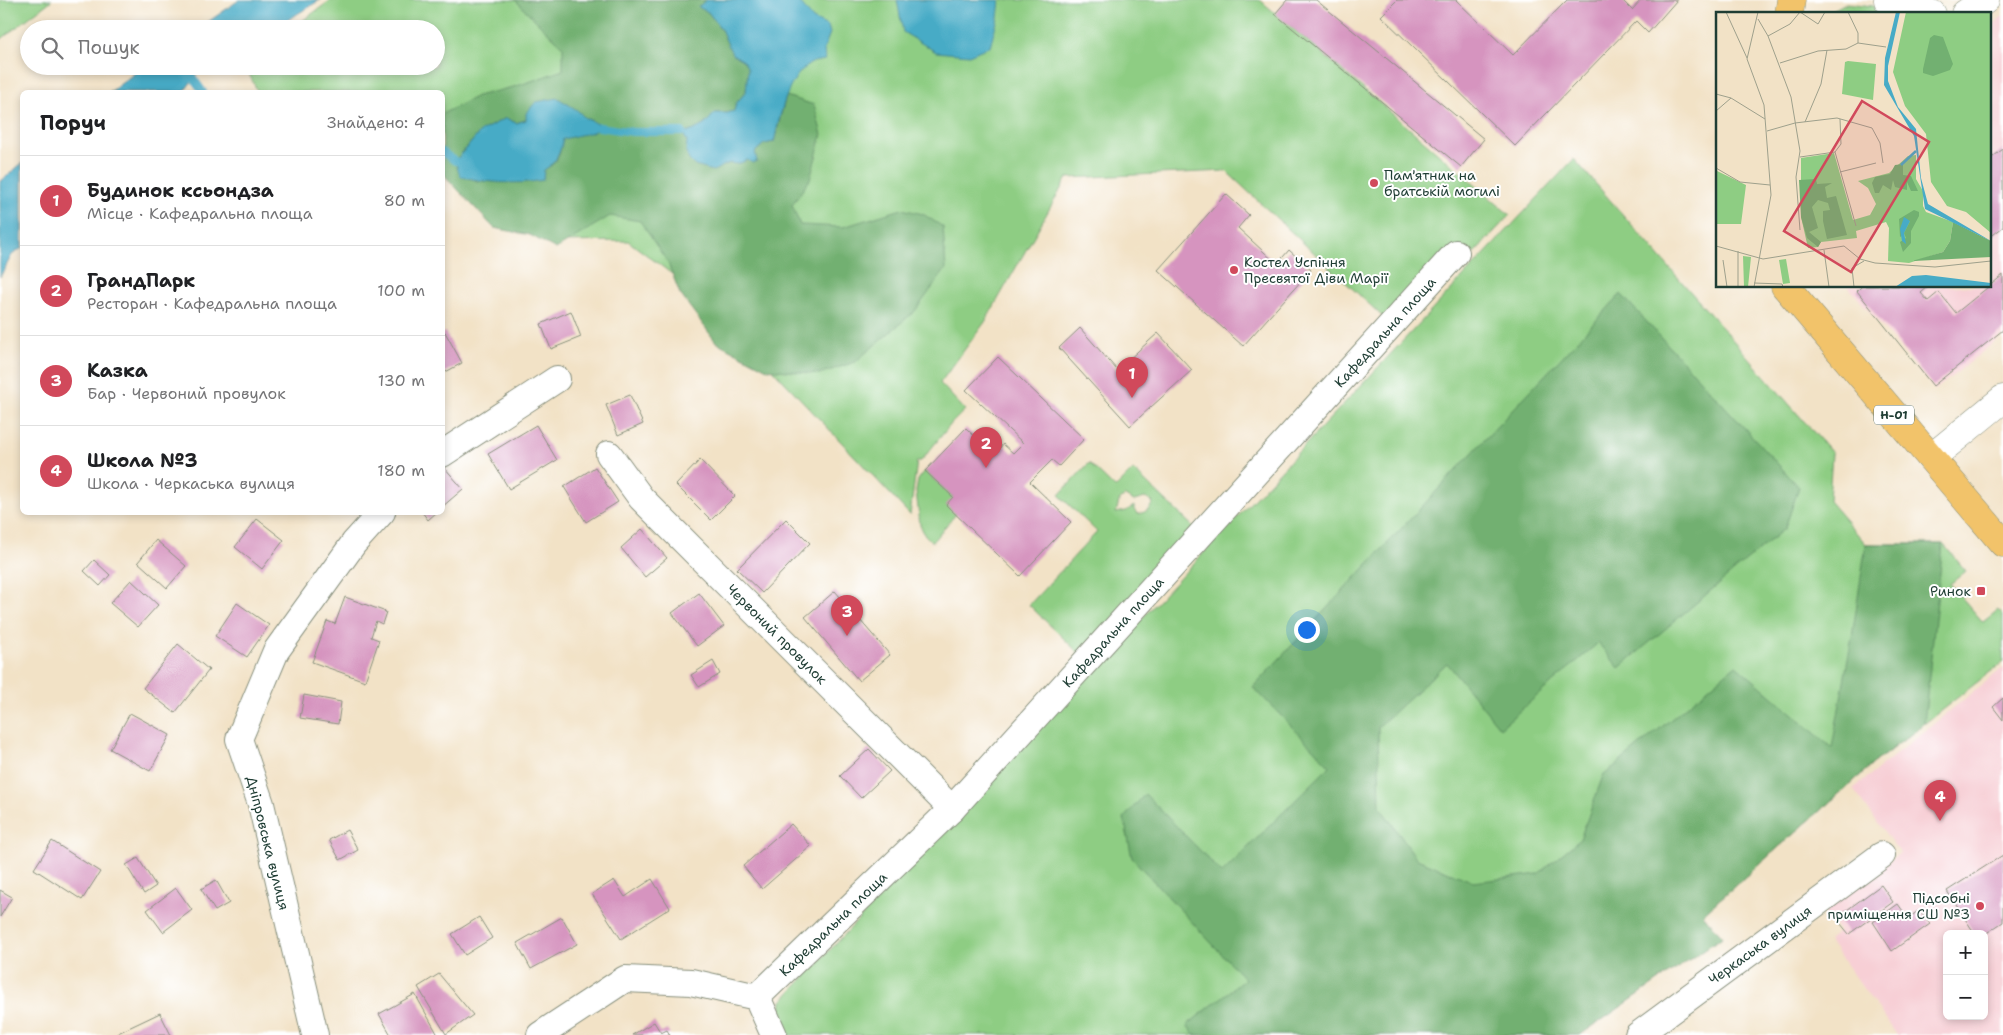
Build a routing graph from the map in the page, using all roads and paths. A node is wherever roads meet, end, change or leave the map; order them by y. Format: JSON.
{"nodes":[{"id":1,"x":1888,"y":0,"type":"edge"},
{"id":2,"x":1985,"y":0,"type":"edge"},
{"id":3,"x":1926,"y":12,"type":"edge"},
{"id":4,"x":1968,"y":12,"type":"edge"},
{"id":5,"x":1456,"y":253,"type":"dead end"},
{"id":6,"x":1787,"y":288,"type":"edge"},
{"id":7,"x":557,"y":379,"type":"dead end"},
{"id":8,"x":2003,"y":399,"type":"edge"},
{"id":9,"x":445,"y":452,"type":"edge"},
{"id":10,"x":609,"y":454,"type":"dead end"},
{"id":11,"x":1931,"y":458,"type":"junction"},
{"id":12,"x":379,"y":515,"type":"edge"},
{"id":13,"x":2003,"y":543,"type":"edge"},
{"id":14,"x":952,"y":808,"type":"junction"},
{"id":15,"x":1882,"y":855,"type":"dead end"},
{"id":16,"x":757,"y":997,"type":"junction"},
{"id":17,"x":315,"y":1035,"type":"edge"},
{"id":18,"x":540,"y":1035,"type":"edge"},
{"id":19,"x":774,"y":1035,"type":"edge"},
{"id":20,"x":1638,"y":1035,"type":"edge"}],
"edges":[{"from":1,"to":3,"type":"street"},
{"from":2,"to":4,"type":"street"},
{"from":5,"to":14,"type":"street","name":"Кафедральна площа"},
{"from":6,"to":11,"type":"main road","number":"Н-01"},
{"from":7,"to":9,"type":"street"},
{"from":8,"to":11,"type":"street"},
{"from":10,"to":14,"type":"street","name":"Червоний провулок"},
{"from":11,"to":13,"type":"main road","number":"Н-01"},
{"from":12,"to":17,"type":"street","name":"Дніпровська вулиця"},
{"from":14,"to":16,"type":"street","name":"Кафедральна площа"},
{"from":15,"to":20,"type":"street","name":"Черкаська вулиця"},
{"from":16,"to":18,"type":"street"},
{"from":16,"to":19,"type":"street"}]}
